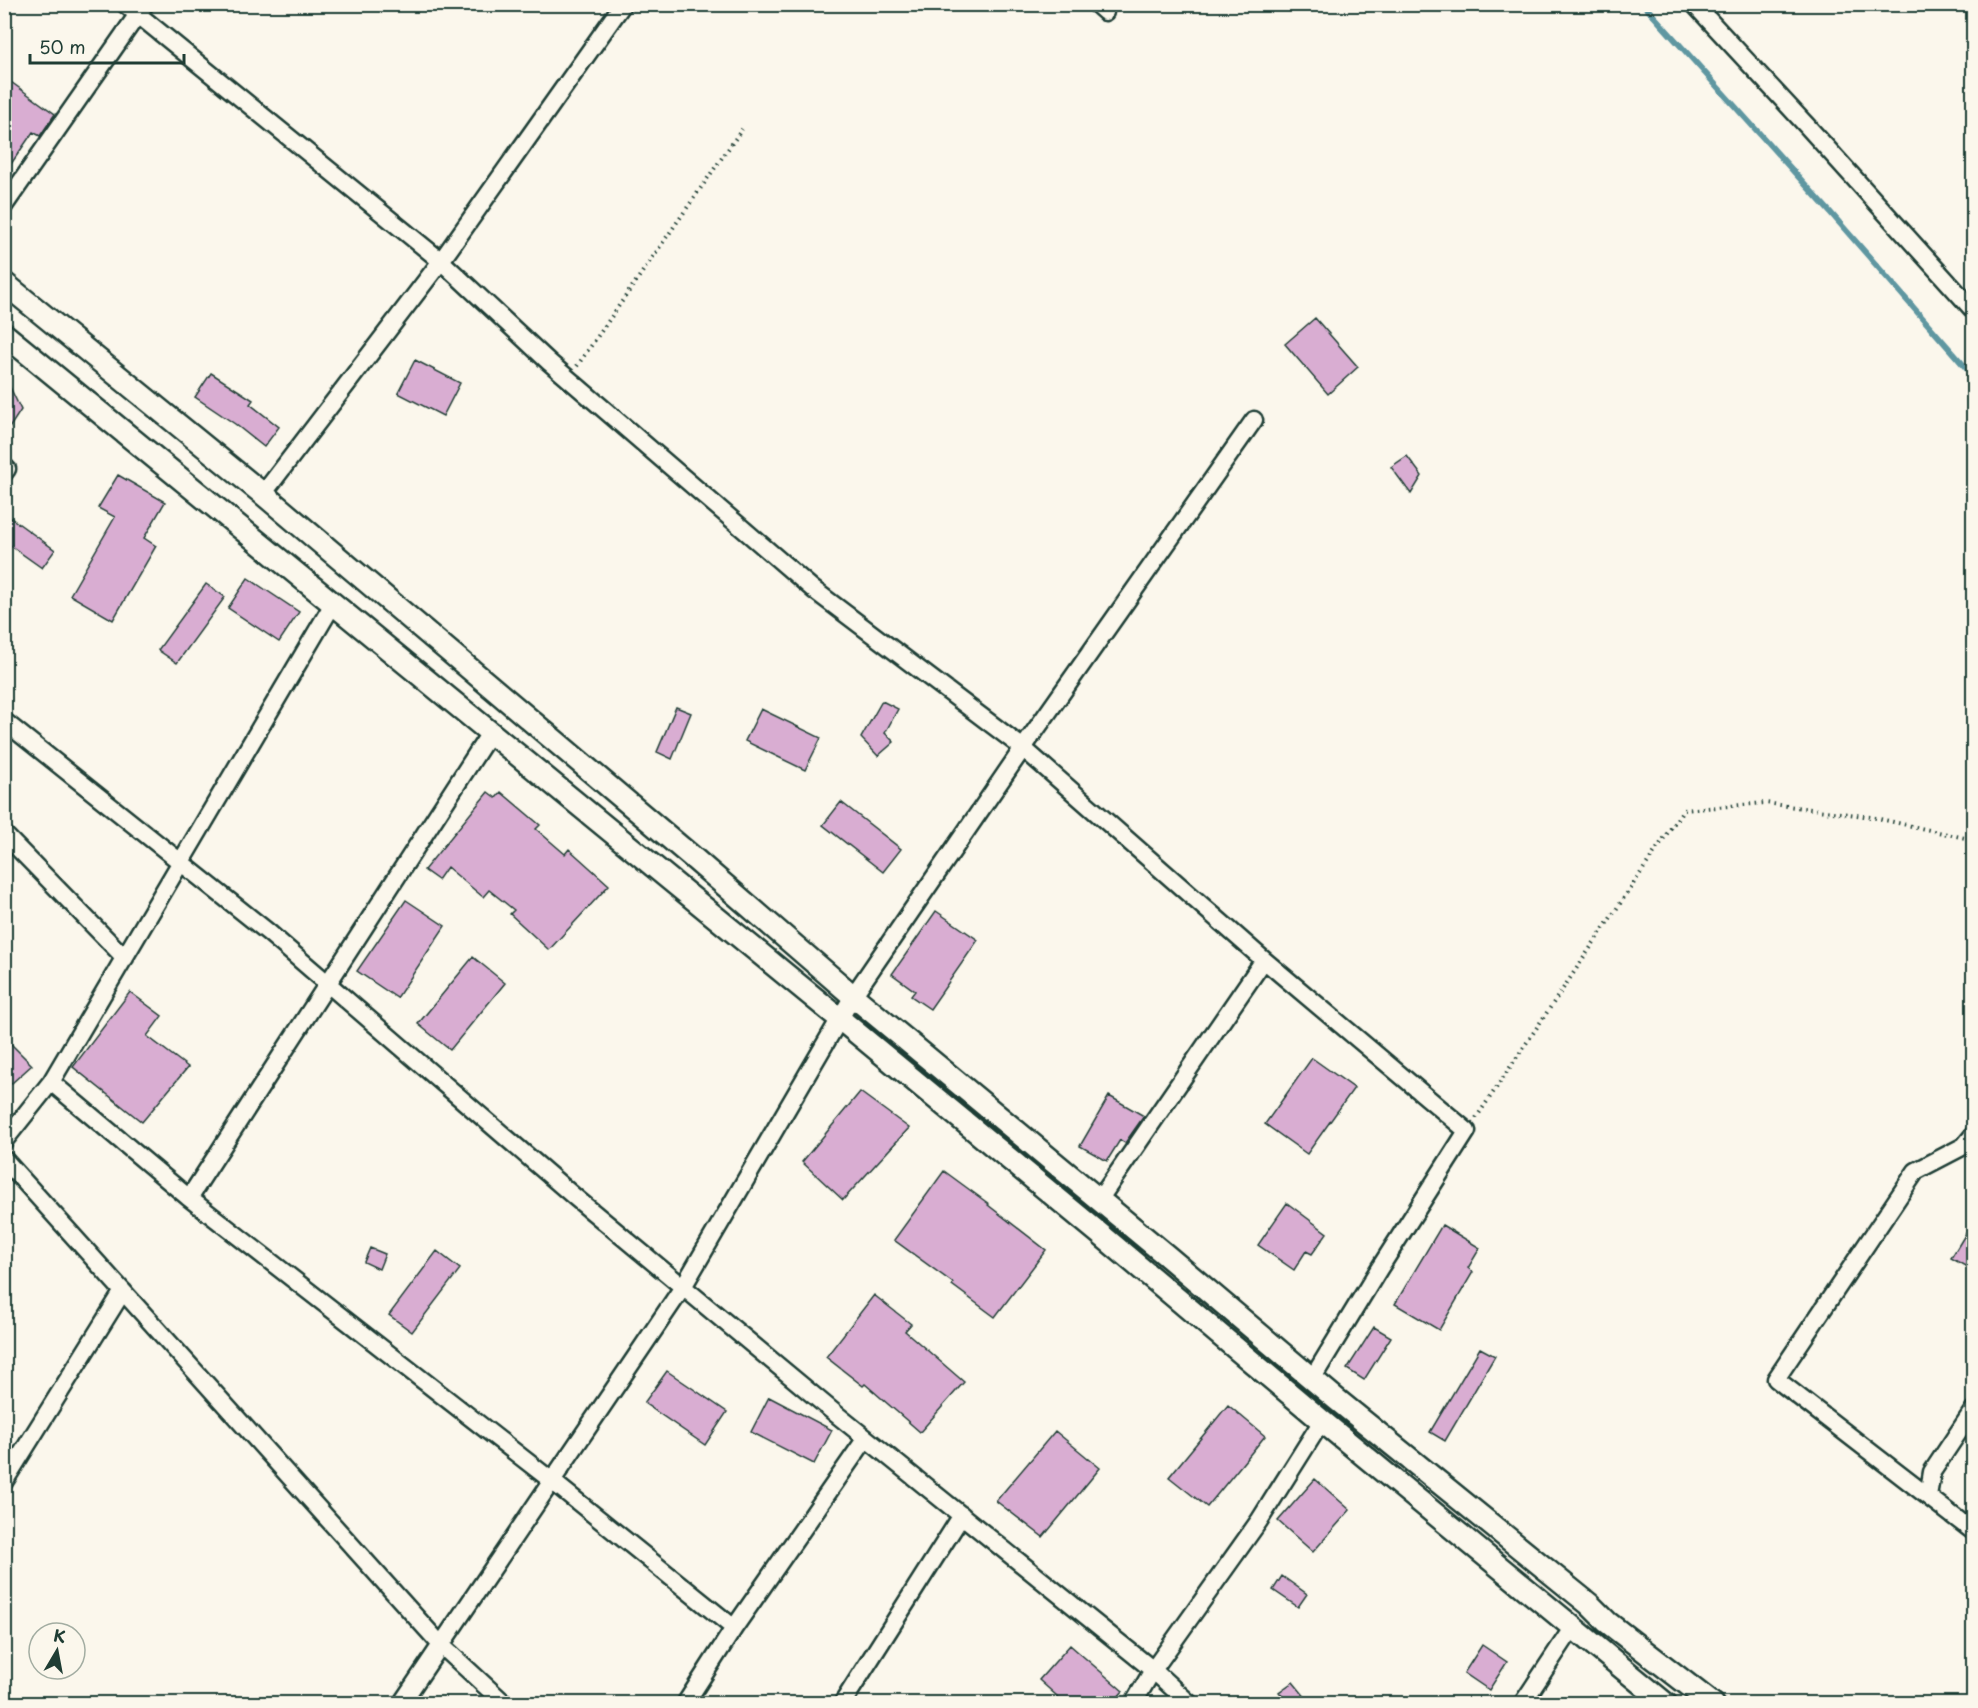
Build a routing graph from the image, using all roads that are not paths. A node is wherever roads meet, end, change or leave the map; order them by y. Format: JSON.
{"nodes":[{"id":1,"x":623,"y":4,"type":"edge"},
{"id":2,"x":1694,"y":4,"type":"edge"},
{"id":3,"x":136,"y":8,"type":"edge"},
{"id":4,"x":4,"y":206,"type":"edge"},
{"id":5,"x":441,"y":261,"type":"junction"},
{"id":6,"x":4,"y":283,"type":"edge"},
{"id":7,"x":1974,"y":311,"type":"edge"},
{"id":8,"x":4,"y":334,"type":"edge"},
{"id":9,"x":1254,"y":420,"type":"dead end"},
{"id":10,"x":263,"y":494,"type":"junction"},
{"id":11,"x":333,"y":604,"type":"junction"},
{"id":12,"x":4,"y":721,"type":"edge"},
{"id":13,"x":490,"y":733,"type":"junction"},
{"id":14,"x":1023,"y":748,"type":"junction"},
{"id":15,"x":4,"y":834,"type":"edge"},
{"id":16,"x":181,"y":863,"type":"junction"},
{"id":17,"x":125,"y":958,"type":"junction"},
{"id":18,"x":1264,"y":960,"type":"junction"},
{"id":19,"x":328,"y":984,"type":"junction"},
{"id":20,"x":854,"y":996,"type":"junction"},
{"id":21,"x":840,"y":1019,"type":"junction"},
{"id":22,"x":51,"y":1082,"type":"junction"},
{"id":23,"x":1974,"y":1134,"type":"edge"},
{"id":24,"x":4,"y":1141,"type":"edge"},
{"id":25,"x":4,"y":1159,"type":"edge"},
{"id":26,"x":189,"y":1198,"type":"junction"},
{"id":27,"x":1099,"y":1200,"type":"junction"},
{"id":28,"x":683,"y":1287,"type":"junction"},
{"id":29,"x":123,"y":1292,"type":"junction"},
{"id":30,"x":1312,"y":1379,"type":"junction"},
{"id":31,"x":1974,"y":1409,"type":"edge"},
{"id":32,"x":1322,"y":1421,"type":"junction"},
{"id":33,"x":866,"y":1438,"type":"junction"},
{"id":34,"x":552,"y":1481,"type":"junction"},
{"id":35,"x":4,"y":1482,"type":"edge"},
{"id":36,"x":1928,"y":1496,"type":"junction"},
{"id":37,"x":962,"y":1515,"type":"junction"},
{"id":38,"x":1974,"y":1532,"type":"edge"},
{"id":39,"x":1573,"y":1627,"type":"junction"},
{"id":40,"x":734,"y":1628,"type":"junction"},
{"id":41,"x":441,"y":1645,"type":"junction"},
{"id":42,"x":1153,"y":1670,"type":"junction"},
{"id":43,"x":401,"y":1704,"type":"edge"},
{"id":44,"x":506,"y":1704,"type":"edge"},
{"id":45,"x":685,"y":1704,"type":"edge"},
{"id":46,"x":843,"y":1704,"type":"edge"},
{"id":47,"x":1133,"y":1704,"type":"edge"},
{"id":48,"x":1190,"y":1704,"type":"edge"},
{"id":49,"x":1522,"y":1704,"type":"edge"},
{"id":50,"x":1666,"y":1704,"type":"edge"},
{"id":51,"x":1713,"y":1704,"type":"edge"}],
"edges":[{"from":1,"to":5,"type":"street"},
{"from":2,"to":7,"type":"street"},
{"from":3,"to":4,"type":"street"},
{"from":3,"to":5,"type":"street"},
{"from":5,"to":10,"type":"street"},
{"from":5,"to":14,"type":"street"},
{"from":6,"to":10,"type":"street"},
{"from":8,"to":11,"type":"street"},
{"from":9,"to":14,"type":"street"},
{"from":10,"to":20,"type":"street"},
{"from":11,"to":13,"type":"street"},
{"from":11,"to":16,"type":"street"},
{"from":12,"to":16,"type":"street"},
{"from":13,"to":19,"type":"street"},
{"from":13,"to":21,"type":"street"},
{"from":14,"to":18,"type":"street"},
{"from":14,"to":20,"type":"street"},
{"from":15,"to":17,"type":"street"},
{"from":16,"to":17,"type":"street"},
{"from":16,"to":19,"type":"street"},
{"from":17,"to":22,"type":"street"},
{"from":18,"to":27,"type":"street"},
{"from":18,"to":30,"type":"street"},
{"from":19,"to":26,"type":"street"},
{"from":19,"to":28,"type":"street"},
{"from":20,"to":21,"type":"street"},
{"from":20,"to":27,"type":"street"},
{"from":21,"to":28,"type":"street"},
{"from":21,"to":32,"type":"street"},
{"from":22,"to":24,"type":"street"},
{"from":22,"to":26,"type":"street"},
{"from":23,"to":36,"type":"street"},
{"from":25,"to":29,"type":"street"},
{"from":26,"to":34,"type":"street"},
{"from":27,"to":30,"type":"street"},
{"from":28,"to":33,"type":"street"},
{"from":28,"to":34,"type":"street"},
{"from":29,"to":35,"type":"street"},
{"from":29,"to":41,"type":"street"},
{"from":30,"to":51,"type":"street"},
{"from":31,"to":36,"type":"street"},
{"from":32,"to":39,"type":"street"},
{"from":32,"to":42,"type":"street"},
{"from":33,"to":37,"type":"street"},
{"from":33,"to":40,"type":"street"},
{"from":34,"to":40,"type":"street"},
{"from":34,"to":41,"type":"street"},
{"from":36,"to":38,"type":"street"},
{"from":37,"to":42,"type":"street"},
{"from":37,"to":46,"type":"street"},
{"from":39,"to":49,"type":"street"},
{"from":39,"to":50,"type":"street"},
{"from":40,"to":45,"type":"street"},
{"from":41,"to":43,"type":"street"},
{"from":41,"to":44,"type":"street"},
{"from":42,"to":47,"type":"street"},
{"from":42,"to":48,"type":"street"}]}
